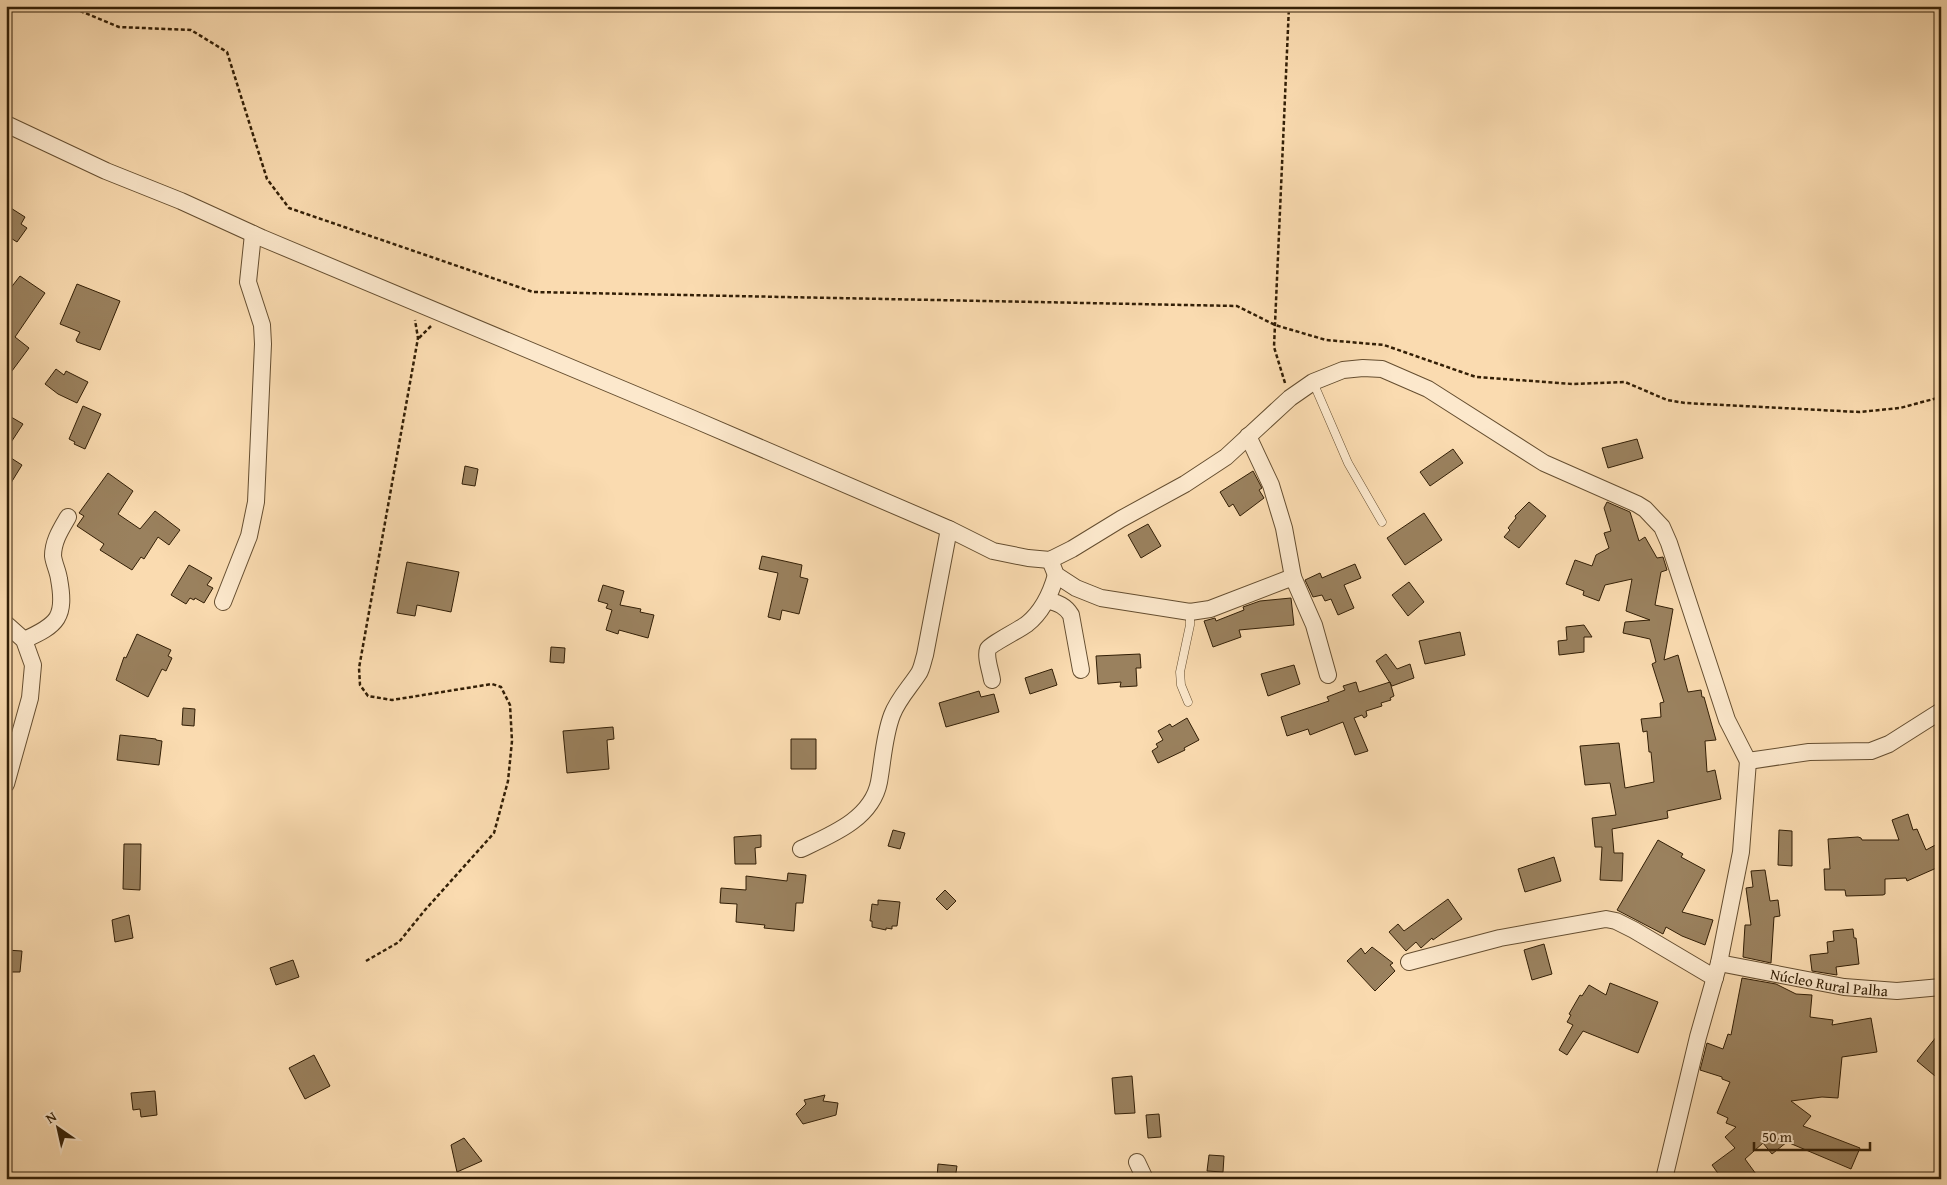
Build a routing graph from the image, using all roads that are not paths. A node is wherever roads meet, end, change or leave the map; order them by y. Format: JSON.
{"nodes":[{"id":1,"x":6,"y":124,"type":"edge"},
{"id":2,"x":253,"y":234,"type":"junction"},
{"id":3,"x":1313,"y":382,"type":"junction"},
{"id":4,"x":1248,"y":436,"type":"junction"},
{"id":5,"x":68,"y":517,"type":"dead end"},
{"id":6,"x":1382,"y":522,"type":"dead end"},
{"id":7,"x":949,"y":529,"type":"junction"},
{"id":8,"x":1050,"y":560,"type":"junction"},
{"id":9,"x":1056,"y":575,"type":"junction"},
{"id":10,"x":1293,"y":577,"type":"junction"},
{"id":11,"x":1047,"y":600,"type":"junction"},
{"id":12,"x":223,"y":602,"type":"dead end"},
{"id":13,"x":1190,"y":612,"type":"junction"},
{"id":14,"x":6,"y":624,"type":"edge"},
{"id":15,"x":24,"y":640,"type":"junction"},
{"id":16,"x":1082,"y":670,"type":"dead end"},
{"id":17,"x":1328,"y":675,"type":"dead end"},
{"id":18,"x":992,"y":680,"type":"dead end"},
{"id":19,"x":1188,"y":702,"type":"dead end"},
{"id":20,"x":1941,"y":711,"type":"edge"},
{"id":21,"x":1748,"y":761,"type":"junction"},
{"id":22,"x":6,"y":784,"type":"edge"},
{"id":23,"x":801,"y":849,"type":"dead end"},
{"id":24,"x":1409,"y":962,"type":"dead end"},
{"id":25,"x":1717,"y":971,"type":"junction"},
{"id":26,"x":1941,"y":987,"type":"edge"},
{"id":27,"x":1137,"y":1162,"type":"dead end"},
{"id":28,"x":1145,"y":1179,"type":"edge"},
{"id":29,"x":1664,"y":1179,"type":"edge"}],
"edges":[{"from":1,"to":2,"type":"street"},
{"from":2,"to":7,"type":"street"},
{"from":2,"to":12,"type":"street"},
{"from":3,"to":4,"type":"street"},
{"from":3,"to":6,"type":"lane"},
{"from":3,"to":21,"type":"street"},
{"from":4,"to":8,"type":"street"},
{"from":4,"to":10,"type":"street"},
{"from":5,"to":15,"type":"street"},
{"from":7,"to":8,"type":"street"},
{"from":7,"to":23,"type":"street"},
{"from":8,"to":9,"type":"street"},
{"from":9,"to":11,"type":"street"},
{"from":9,"to":13,"type":"street"},
{"from":10,"to":13,"type":"street"},
{"from":10,"to":17,"type":"street"},
{"from":11,"to":16,"type":"street"},
{"from":11,"to":18,"type":"street"},
{"from":13,"to":19,"type":"lane"},
{"from":14,"to":15,"type":"street"},
{"from":15,"to":22,"type":"street"},
{"from":20,"to":21,"type":"street"},
{"from":21,"to":25,"type":"street"},
{"from":24,"to":25,"type":"street","name":"Núcleo Rural Palha"},
{"from":25,"to":26,"type":"street","name":"Núcleo Rural Palha"},
{"from":25,"to":29,"type":"street"},
{"from":27,"to":28,"type":"street"}]}
